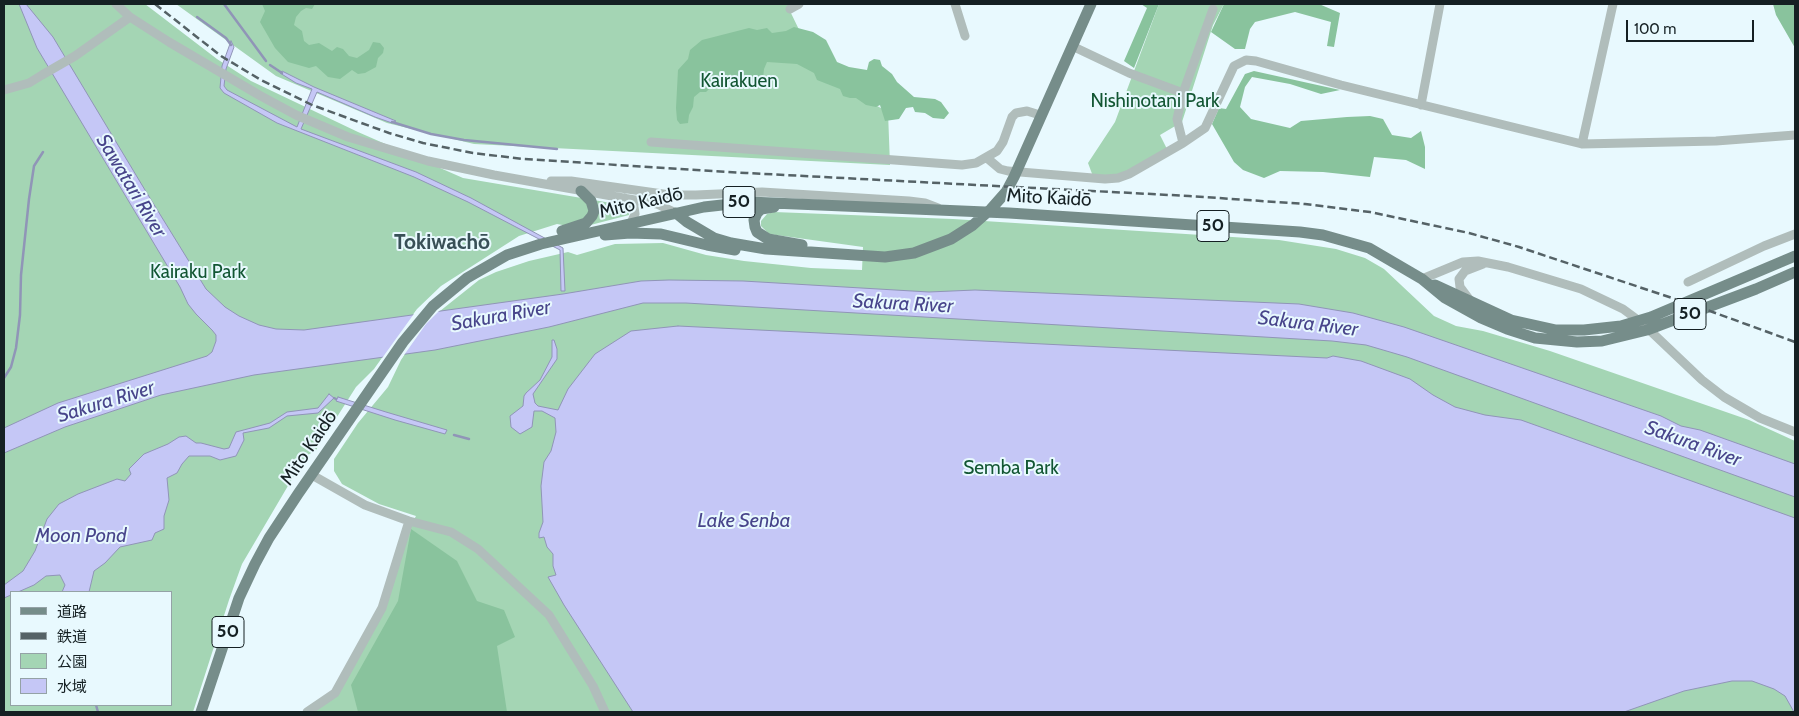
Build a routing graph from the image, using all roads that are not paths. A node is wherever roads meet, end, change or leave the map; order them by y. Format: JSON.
{"nodes":[{"id":1,"x":116,"y":4,"type":"edge"},
{"id":2,"x":799,"y":4,"type":"edge"},
{"id":3,"x":955,"y":4,"type":"edge"},
{"id":4,"x":1091,"y":4,"type":"edge"},
{"id":5,"x":1440,"y":4,"type":"edge"},
{"id":6,"x":1613,"y":4,"type":"edge"},
{"id":7,"x":790,"y":9,"type":"dead end"},
{"id":8,"x":1213,"y":9,"type":"dead end"},
{"id":9,"x":130,"y":17,"type":"junction"},
{"id":10,"x":965,"y":36,"type":"dead end"},
{"id":11,"x":1072,"y":46,"type":"junction"},
{"id":12,"x":4,"y":90,"type":"edge"},
{"id":13,"x":1183,"y":93,"type":"junction"},
{"id":14,"x":1421,"y":105,"type":"junction"},
{"id":15,"x":1040,"y":115,"type":"junction"},
{"id":16,"x":1795,"y":136,"type":"edge"},
{"id":17,"x":651,"y":142,"type":"dead end"},
{"id":18,"x":1183,"y":143,"type":"junction"},
{"id":19,"x":1582,"y":144,"type":"junction"},
{"id":20,"x":987,"y":158,"type":"junction"},
{"id":21,"x":523,"y":180,"type":"junction"},
{"id":22,"x":581,"y":191,"type":"junction"},
{"id":23,"x":622,"y":197,"type":"junction"},
{"id":24,"x":802,"y":203,"type":"junction"},
{"id":25,"x":943,"y":210,"type":"junction"},
{"id":26,"x":676,"y":213,"type":"junction"},
{"id":27,"x":631,"y":223,"type":"junction"},
{"id":28,"x":1795,"y":234,"type":"edge"},
{"id":29,"x":523,"y":249,"type":"junction"},
{"id":30,"x":766,"y":249,"type":"junction"},
{"id":31,"x":820,"y":253,"type":"junction"},
{"id":32,"x":507,"y":255,"type":"junction"},
{"id":33,"x":1795,"y":256,"type":"edge"},
{"id":34,"x":1493,"y":263,"type":"junction"},
{"id":35,"x":1795,"y":272,"type":"edge"},
{"id":36,"x":1422,"y":280,"type":"junction"},
{"id":37,"x":1688,"y":282,"type":"dead end"},
{"id":38,"x":1469,"y":300,"type":"junction"},
{"id":39,"x":1623,"y":331,"type":"junction"},
{"id":40,"x":1795,"y":432,"type":"edge"},
{"id":41,"x":312,"y":474,"type":"junction"},
{"id":42,"x":409,"y":521,"type":"junction"},
{"id":43,"x":201,"y":712,"type":"edge"},
{"id":44,"x":307,"y":712,"type":"edge"},
{"id":45,"x":605,"y":712,"type":"edge"}],
"edges":[{"from":1,"to":9,"type":"street"},
{"from":2,"to":7,"type":"street"},
{"from":3,"to":10,"type":"street"},
{"from":4,"to":11,"type":"main road"},
{"from":5,"to":14,"type":"street"},
{"from":6,"to":19,"type":"street"},
{"from":8,"to":13,"type":"street"},
{"from":9,"to":12,"type":"street"},
{"from":9,"to":21,"type":"street"},
{"from":11,"to":13,"type":"street"},
{"from":11,"to":15,"type":"main road"},
{"from":13,"to":18,"type":"street"},
{"from":14,"to":18,"type":"street"},
{"from":14,"to":19,"type":"street"},
{"from":15,"to":20,"type":"street"},
{"from":15,"to":31,"type":"main road"},
{"from":16,"to":19,"type":"street"},
{"from":17,"to":20,"type":"street"},
{"from":18,"to":20,"type":"street"},
{"from":21,"to":22,"type":"street"},
{"from":21,"to":25,"type":"street"},
{"from":22,"to":23,"type":"street"},
{"from":22,"to":29,"type":"main road"},
{"from":23,"to":26,"type":"street"},
{"from":23,"to":27,"type":"street"},
{"from":24,"to":25,"type":"main road","name":"Mito Kaidō","number":"50"},
{"from":24,"to":26,"type":"main road","name":"Mito Kaidō","number":"50"},
{"from":24,"to":31,"type":"main road"},
{"from":25,"to":36,"type":"main road","name":"Mito Kaidō","number":"50"},
{"from":26,"to":27,"type":"main road","name":"Mito Kaidō","number":"50"},
{"from":26,"to":30,"type":"main road"},
{"from":27,"to":29,"type":"main road","name":"Mito Kaidō","number":"50"},
{"from":28,"to":37,"type":"street"},
{"from":29,"to":32,"type":"main road","name":"Mito Kaidō","number":"50"},
{"from":30,"to":31,"type":"main road"},
{"from":30,"to":32,"type":"main road"},
{"from":32,"to":41,"type":"main road","name":"Mito Kaidō","number":"50"},
{"from":33,"to":39,"type":"main road","number":"50"},
{"from":34,"to":36,"type":"street"},
{"from":34,"to":38,"type":"street"},
{"from":34,"to":40,"type":"street"},
{"from":35,"to":39,"type":"main road","number":"50"},
{"from":36,"to":38,"type":"main road","number":"50"},
{"from":36,"to":39,"type":"main road","number":"50"},
{"from":38,"to":39,"type":"main road","number":"50"},
{"from":41,"to":42,"type":"street"},
{"from":41,"to":43,"type":"main road","name":"Mito Kaidō","number":"50"},
{"from":42,"to":44,"type":"street"},
{"from":42,"to":45,"type":"street"}]}
